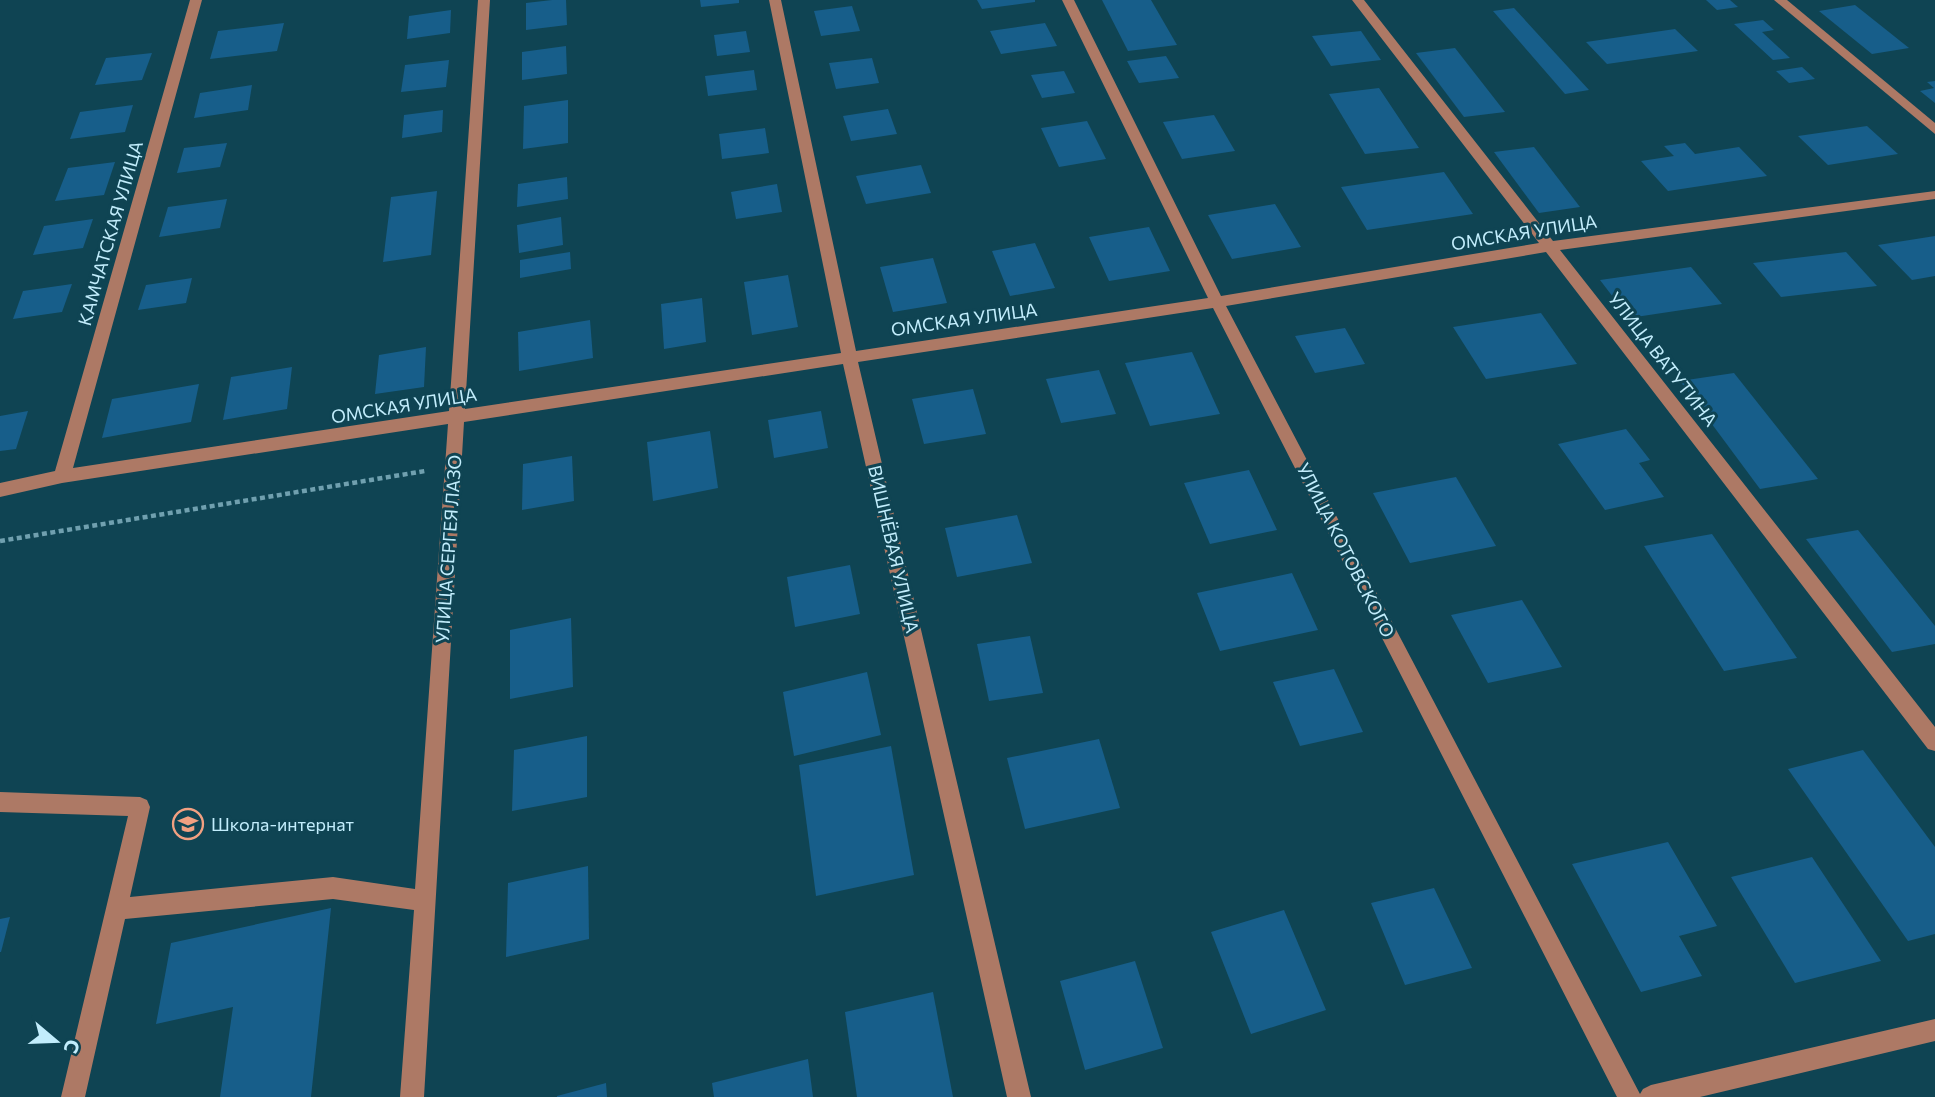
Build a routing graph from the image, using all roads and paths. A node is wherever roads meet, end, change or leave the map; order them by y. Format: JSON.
{"nodes":[{"id":1,"x":196,"y":0,"type":"edge"},
{"id":2,"x":484,"y":0,"type":"edge"},
{"id":3,"x":775,"y":0,"type":"edge"},
{"id":4,"x":1068,"y":0,"type":"edge"},
{"id":5,"x":1358,"y":0,"type":"edge"},
{"id":6,"x":1780,"y":0,"type":"edge"},
{"id":7,"x":1935,"y":130,"type":"edge"},
{"id":8,"x":1935,"y":195,"type":"edge"},
{"id":9,"x":1551,"y":246,"type":"junction"},
{"id":10,"x":1217,"y":302,"type":"junction"},
{"id":11,"x":849,"y":355,"type":"junction"},
{"id":12,"x":457,"y":417,"type":"junction"},
{"id":13,"x":453,"y":466,"type":"junction"},
{"id":14,"x":62,"y":476,"type":"junction"},
{"id":15,"x":0,"y":489,"type":"edge"},
{"id":16,"x":0,"y":541,"type":"edge"},
{"id":17,"x":1935,"y":742,"type":"edge"},
{"id":18,"x":0,"y":802,"type":"edge"},
{"id":19,"x":425,"y":901,"type":"junction"},
{"id":20,"x":117,"y":909,"type":"junction"},
{"id":21,"x":1935,"y":1030,"type":"edge"},
{"id":22,"x":73,"y":1097,"type":"edge"},
{"id":23,"x":412,"y":1097,"type":"edge"},
{"id":24,"x":1019,"y":1097,"type":"edge"},
{"id":25,"x":1630,"y":1097,"type":"edge"},
{"id":26,"x":1651,"y":1097,"type":"edge"}],
"edges":[{"from":1,"to":14,"type":"street","name":"КАМЧАТСКАЯ УЛИЦА"},
{"from":2,"to":12,"type":"street","name":"УЛИЦА СЕРГЕЯ ЛАЗО"},
{"from":3,"to":11,"type":"street","name":"ВИШНЁВАЯ УЛИЦА"},
{"from":4,"to":10,"type":"street","name":"УЛИЦА КОТОВСКОГО"},
{"from":5,"to":9,"type":"street","name":"УЛИЦА ВАТУТИНА"},
{"from":6,"to":7,"type":"street"},
{"from":8,"to":9,"type":"street","name":"ОМСКАЯ УЛИЦА"},
{"from":9,"to":10,"type":"street","name":"ОМСКАЯ УЛИЦА"},
{"from":9,"to":17,"type":"street","name":"УЛИЦА ВАТУТИНА"},
{"from":10,"to":11,"type":"street","name":"ОМСКАЯ УЛИЦА"},
{"from":10,"to":25,"type":"street","name":"УЛИЦА КОТОВСКОГО"},
{"from":11,"to":12,"type":"street","name":"ОМСКАЯ УЛИЦА"},
{"from":11,"to":24,"type":"street","name":"ВИШНЁВАЯ УЛИЦА"},
{"from":12,"to":13,"type":"street","name":"УЛИЦА СЕРГЕЯ ЛАЗО"},
{"from":12,"to":14,"type":"street","name":"ОМСКАЯ УЛИЦА"},
{"from":13,"to":16,"type":"path"},
{"from":13,"to":19,"type":"street","name":"УЛИЦА СЕРГЕЯ ЛАЗО"},
{"from":14,"to":15,"type":"street","name":"ОМСКАЯ УЛИЦА"},
{"from":18,"to":20,"type":"street"},
{"from":19,"to":20,"type":"street"},
{"from":19,"to":23,"type":"street","name":"УЛИЦА СЕРГЕЯ ЛАЗО"},
{"from":20,"to":22,"type":"street"},
{"from":21,"to":26,"type":"street"}]}
